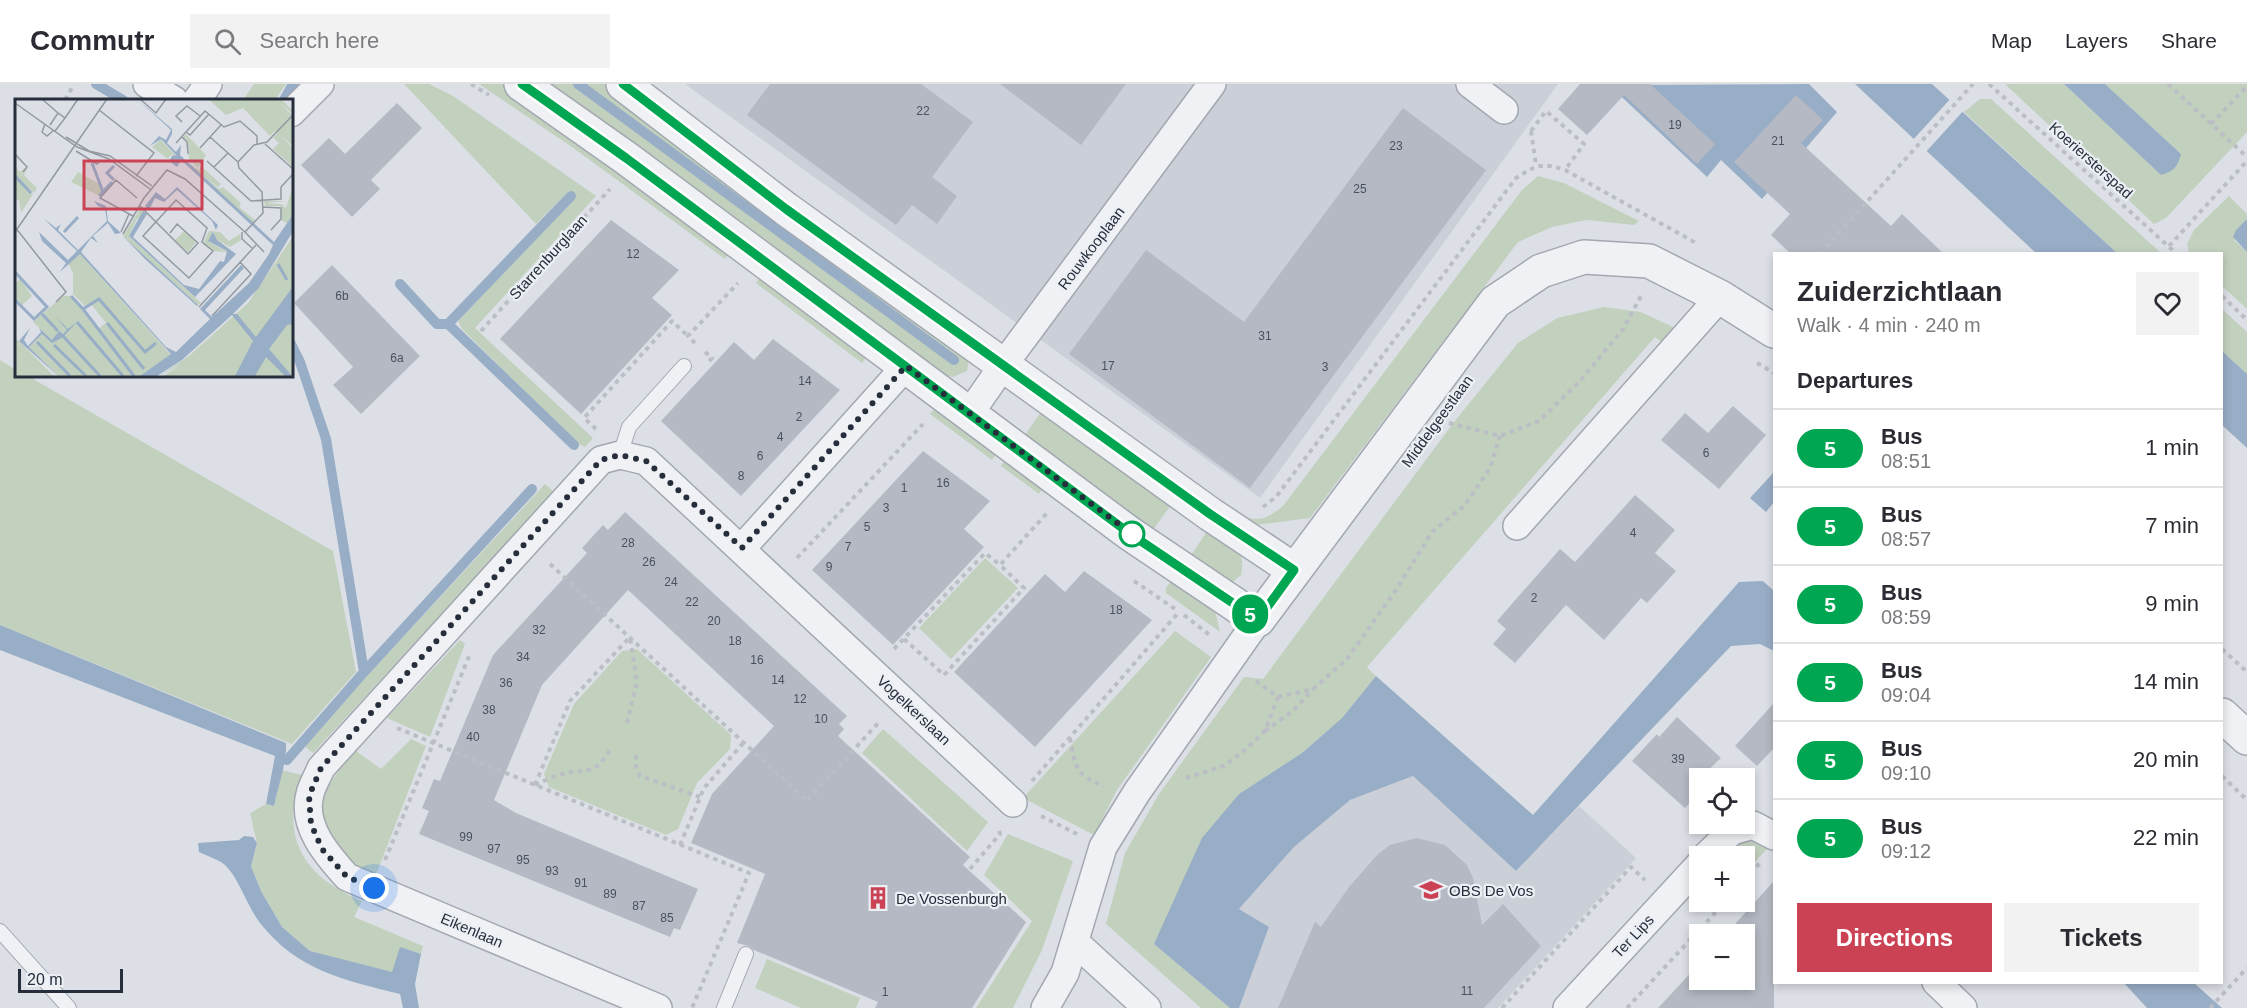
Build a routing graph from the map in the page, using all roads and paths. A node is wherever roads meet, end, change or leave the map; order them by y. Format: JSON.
{"nodes":[{"id":1,"x":147,"y":84,"type":"edge"},
{"id":2,"x":208,"y":84,"type":"edge"},
{"id":3,"x":320,"y":84,"type":"edge"},
{"id":4,"x":521,"y":84,"type":"edge"},
{"id":5,"x":623,"y":84,"type":"edge"},
{"id":6,"x":1212,"y":84,"type":"edge"},
{"id":7,"x":1470,"y":84,"type":"edge"},
{"id":8,"x":1973,"y":84,"type":"edge"},
{"id":9,"x":1989,"y":84,"type":"edge"},
{"id":10,"x":2168,"y":84,"type":"edge"},
{"id":11,"x":2247,"y":87,"type":"edge"},
{"id":12,"x":172,"y":99,"type":"edge"},
{"id":13,"x":198,"y":99,"type":"edge"},
{"id":14,"x":1504,"y":110,"type":"dead end"},
{"id":15,"x":292,"y":112,"type":"edge"},
{"id":16,"x":2211,"y":124,"type":"junction"},
{"id":17,"x":1531,"y":131,"type":"dead end"},
{"id":18,"x":2247,"y":159,"type":"edge"},
{"id":19,"x":1565,"y":170,"type":"dead end"},
{"id":20,"x":614,"y":184,"type":"dead end"},
{"id":21,"x":2169,"y":246,"type":"junction"},
{"id":22,"x":1822,"y":252,"type":"edge"},
{"id":23,"x":2175,"y":252,"type":"edge"},
{"id":24,"x":1649,"y":261,"type":"junction"},
{"id":25,"x":741,"y":280,"type":"dead end"},
{"id":26,"x":1632,"y":296,"type":"dead end"},
{"id":27,"x":1641,"y":297,"type":"junction"},
{"id":28,"x":1720,"y":297,"type":"junction"},
{"id":29,"x":2223,"y":297,"type":"edge"},
{"id":30,"x":2247,"y":320,"type":"edge"},
{"id":31,"x":1697,"y":323,"type":"junction"},
{"id":32,"x":1773,"y":330,"type":"edge"},
{"id":33,"x":481,"y":331,"type":"dead end"},
{"id":34,"x":696,"y":344,"type":"dead end"},
{"id":35,"x":704,"y":351,"type":"dead end"},
{"id":36,"x":1753,"y":361,"type":"dead end"},
{"id":37,"x":1004,"y":364,"type":"junction"},
{"id":38,"x":684,"y":366,"type":"joint"},
{"id":39,"x":906,"y":366,"type":"junction"},
{"id":40,"x":1773,"y":372,"type":"edge"},
{"id":41,"x":970,"y":413,"type":"junction"},
{"id":42,"x":928,"y":419,"type":"dead end"},
{"id":43,"x":1447,"y":423,"type":"dead end"},
{"id":44,"x":1500,"y":436,"type":"junction"},
{"id":45,"x":620,"y":455,"type":"junction"},
{"id":46,"x":1069,"y":487,"type":"junction"},
{"id":47,"x":1517,"y":526,"type":"dead end"},
{"id":48,"x":742,"y":548,"type":"junction"},
{"id":49,"x":557,"y":555,"type":"dead end"},
{"id":50,"x":550,"y":563,"type":"junction"},
{"id":51,"x":1000,"y":565,"type":"junction"},
{"id":52,"x":1294,"y":570,"type":"junction"},
{"id":53,"x":542,"y":571,"type":"dead end"},
{"id":54,"x":777,"y":581,"type":"junction"},
{"id":55,"x":1150,"y":595,"type":"dead end"},
{"id":56,"x":1179,"y":612,"type":"junction"},
{"id":57,"x":1258,"y":620,"type":"junction"},
{"id":58,"x":630,"y":637,"type":"junction"},
{"id":59,"x":904,"y":639,"type":"junction"},
{"id":60,"x":474,"y":645,"type":"dead end"},
{"id":61,"x":2223,"y":650,"type":"edge"},
{"id":62,"x":1230,"y":658,"type":"junction"},
{"id":63,"x":872,"y":671,"type":"junction"},
{"id":64,"x":2247,"y":672,"type":"edge"},
{"id":65,"x":1313,"y":689,"type":"junction"},
{"id":66,"x":1278,"y":697,"type":"junction"},
{"id":67,"x":872,"y":712,"type":"dead end"},
{"id":68,"x":369,"y":716,"type":"junction"},
{"id":69,"x":2223,"y":716,"type":"edge"},
{"id":70,"x":881,"y":720,"type":"junction"},
{"id":71,"x":627,"y":723,"type":"dead end"},
{"id":72,"x":890,"y":728,"type":"dead end"},
{"id":73,"x":1265,"y":731,"type":"junction"},
{"id":74,"x":1070,"y":737,"type":"junction"},
{"id":75,"x":2247,"y":738,"type":"edge"},
{"id":76,"x":745,"y":741,"type":"junction"},
{"id":77,"x":433,"y":744,"type":"junction"},
{"id":78,"x":611,"y":748,"type":"dead end"},
{"id":79,"x":636,"y":755,"type":"dead end"},
{"id":80,"x":2223,"y":777,"type":"edge"},
{"id":81,"x":535,"y":785,"type":"junction"},
{"id":82,"x":1137,"y":792,"type":"junction"},
{"id":83,"x":700,"y":797,"type":"junction"},
{"id":84,"x":2247,"y":800,"type":"edge"},
{"id":85,"x":1013,"y":802,"type":"junction"},
{"id":86,"x":1773,"y":835,"type":"edge"},
{"id":87,"x":680,"y":845,"type":"junction"},
{"id":88,"x":1716,"y":846,"type":"edge"},
{"id":89,"x":1103,"y":847,"type":"junction"},
{"id":90,"x":970,"y":869,"type":"dead end"},
{"id":91,"x":1689,"y":876,"type":"edge"},
{"id":92,"x":374,"y":888,"type":"junction"},
{"id":93,"x":1667,"y":900,"type":"junction"},
{"id":94,"x":1716,"y":912,"type":"edge"},
{"id":95,"x":0,"y":931,"type":"edge"},
{"id":96,"x":1076,"y":942,"type":"junction"},
{"id":97,"x":746,"y":954,"type":"dead end"},
{"id":98,"x":2247,"y":968,"type":"edge"},
{"id":99,"x":1938,"y":984,"type":"edge"},
{"id":100,"x":69,"y":1008,"type":"edge"},
{"id":101,"x":658,"y":1008,"type":"edge"},
{"id":102,"x":692,"y":1008,"type":"edge"},
{"id":103,"x":724,"y":1008,"type":"edge"},
{"id":104,"x":1045,"y":1008,"type":"edge"},
{"id":105,"x":1147,"y":1008,"type":"edge"},
{"id":106,"x":1502,"y":1008,"type":"edge"},
{"id":107,"x":1567,"y":1008,"type":"edge"},
{"id":108,"x":1627,"y":1008,"type":"edge"},
{"id":109,"x":1963,"y":1008,"type":"edge"},
{"id":110,"x":2210,"y":1008,"type":"edge"}],
"edges":[{"from":1,"to":12,"type":"street"},
{"from":2,"to":13,"type":"street"},
{"from":3,"to":15,"type":"street"},
{"from":4,"to":39,"type":"street"},
{"from":5,"to":37,"type":"street"},
{"from":6,"to":37,"type":"street","name":"Rouwkooplaan"},
{"from":7,"to":14,"type":"street"},
{"from":8,"to":22,"type":"path"},
{"from":9,"to":21,"type":"path","name":"Koeriersterspad"},
{"from":10,"to":16,"type":"path"},
{"from":11,"to":16,"type":"path"},
{"from":16,"to":18,"type":"path"},
{"from":17,"to":19,"type":"path"},
{"from":18,"to":21,"type":"path"},
{"from":20,"to":33,"type":"path","name":"Starrenburglaan"},
{"from":21,"to":23,"type":"path","name":"Koeriersterspad"},
{"from":24,"to":27,"type":"path"},
{"from":24,"to":28,"type":"street","name":"Middelgeestlaan"},
{"from":24,"to":52,"type":"street","name":"Middelgeestlaan"},
{"from":25,"to":34,"type":"path"},
{"from":26,"to":27,"type":"path"},
{"from":27,"to":31,"type":"path"},
{"from":27,"to":44,"type":"path"},
{"from":28,"to":31,"type":"street"},
{"from":28,"to":32,"type":"street","name":"Middelgeestlaan"},
{"from":29,"to":30,"type":"path"},
{"from":31,"to":47,"type":"street"},
{"from":35,"to":38,"type":"path"},
{"from":36,"to":40,"type":"path"},
{"from":37,"to":41,"type":"street","name":"Rouwkooplaan"},
{"from":37,"to":52,"type":"street"},
{"from":38,"to":45,"type":"lane"},
{"from":39,"to":41,"type":"street"},
{"from":39,"to":48,"type":"street"},
{"from":41,"to":46,"type":"street"},
{"from":42,"to":54,"type":"path"},
{"from":43,"to":44,"type":"path"},
{"from":44,"to":65,"type":"path"},
{"from":45,"to":48,"type":"street","name":"Vogelkerslaan"},
{"from":45,"to":68,"type":"street"},
{"from":46,"to":51,"type":"path"},
{"from":46,"to":57,"type":"street"},
{"from":48,"to":54,"type":"street","name":"Vogelkerslaan"},
{"from":49,"to":50,"type":"path"},
{"from":50,"to":53,"type":"path"},
{"from":50,"to":58,"type":"path"},
{"from":51,"to":59,"type":"path"},
{"from":51,"to":59,"type":"path"},
{"from":52,"to":57,"type":"street","name":"Middelgeestlaan"},
{"from":54,"to":63,"type":"street","name":"Vogelkerslaan"},
{"from":55,"to":56,"type":"path"},
{"from":56,"to":62,"type":"path"},
{"from":56,"to":74,"type":"path"},
{"from":57,"to":62,"type":"street"},
{"from":58,"to":71,"type":"path"},
{"from":58,"to":76,"type":"path"},
{"from":58,"to":81,"type":"path"},
{"from":59,"to":63,"type":"path"},
{"from":60,"to":77,"type":"path"},
{"from":61,"to":64,"type":"path"},
{"from":62,"to":66,"type":"path"},
{"from":62,"to":82,"type":"street"},
{"from":63,"to":85,"type":"street","name":"Vogelkerslaan"},
{"from":65,"to":66,"type":"path"},
{"from":65,"to":73,"type":"path"},
{"from":66,"to":73,"type":"path"},
{"from":67,"to":70,"type":"path"},
{"from":68,"to":77,"type":"path"},
{"from":68,"to":92,"type":"street","name":"Eikenlaan"},
{"from":69,"to":75,"type":"street"},
{"from":70,"to":72,"type":"path"},
{"from":70,"to":76,"type":"path"},
{"from":73,"to":82,"type":"path"},
{"from":74,"to":82,"type":"path"},
{"from":74,"to":85,"type":"path"},
{"from":76,"to":83,"type":"path"},
{"from":77,"to":81,"type":"path"},
{"from":77,"to":92,"type":"path"},
{"from":78,"to":81,"type":"path"},
{"from":79,"to":83,"type":"path"},
{"from":80,"to":84,"type":"path"},
{"from":81,"to":87,"type":"path"},
{"from":82,"to":89,"type":"street"},
{"from":83,"to":87,"type":"path"},
{"from":85,"to":89,"type":"path"},
{"from":85,"to":90,"type":"path"},
{"from":86,"to":88,"type":"street"},
{"from":87,"to":102,"type":"path"},
{"from":89,"to":96,"type":"street"},
{"from":91,"to":93,"type":"street","name":"Ter Lips"},
{"from":92,"to":101,"type":"street","name":"Eikenlaan"},
{"from":93,"to":106,"type":"path"},
{"from":93,"to":107,"type":"street","name":"Ter Lips"},
{"from":94,"to":108,"type":"path"},
{"from":95,"to":100,"type":"lane"},
{"from":96,"to":104,"type":"street"},
{"from":96,"to":105,"type":"street"},
{"from":97,"to":103,"type":"lane"},
{"from":98,"to":110,"type":"path"},
{"from":99,"to":109,"type":"street"}]}
